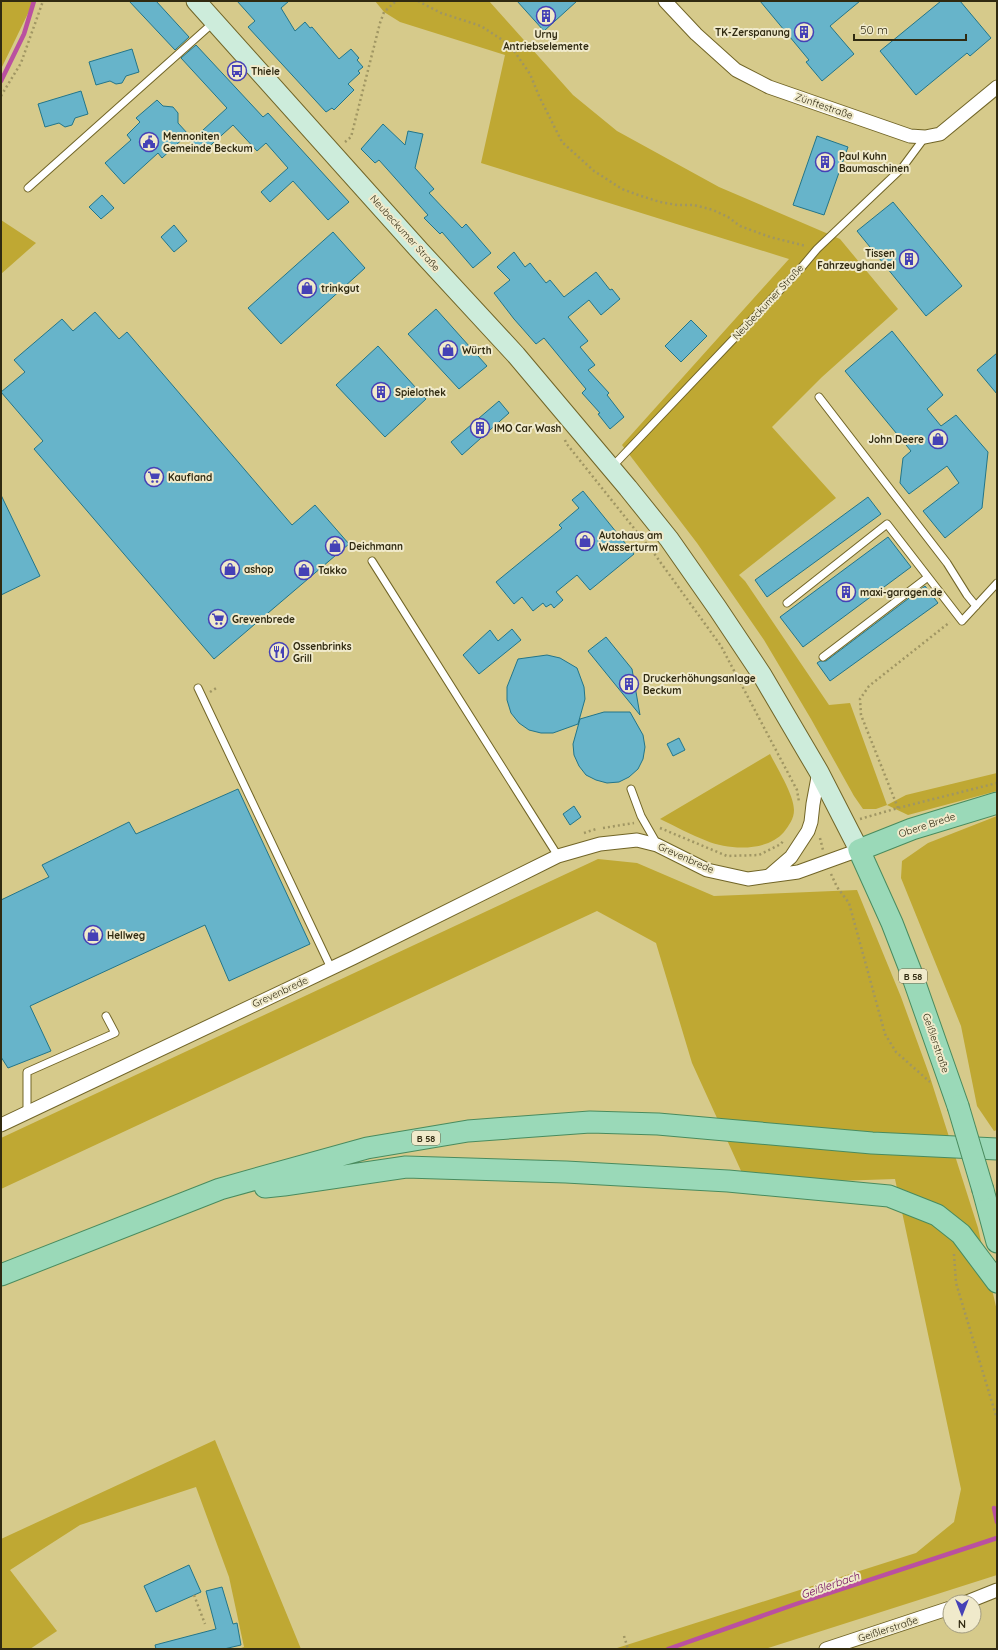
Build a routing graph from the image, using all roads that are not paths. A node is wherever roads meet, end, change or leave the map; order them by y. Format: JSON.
{"nodes":[{"id":1,"x":196,"y":1,"type":"edge"},
{"id":2,"x":664,"y":1,"type":"edge"},
{"id":3,"x":214,"y":22,"type":"junction"},
{"id":4,"x":997,"y":87,"type":"edge"},
{"id":5,"x":925,"y":137,"type":"junction"},
{"id":6,"x":28,"y":188,"type":"dead end"},
{"id":7,"x":819,"y":396,"type":"dead end"},
{"id":8,"x":611,"y":468,"type":"junction"},
{"id":9,"x":372,"y":561,"type":"dead end"},
{"id":10,"x":928,"y":577,"type":"junction"},
{"id":11,"x":997,"y":583,"type":"edge"},
{"id":12,"x":787,"y":603,"type":"dead end"},
{"id":13,"x":976,"y":606,"type":"junction"},
{"id":14,"x":823,"y":657,"type":"dead end"},
{"id":15,"x":198,"y":688,"type":"dead end"},
{"id":16,"x":819,"y":772,"type":"junction"},
{"id":17,"x":631,"y":789,"type":"dead end"},
{"id":18,"x":997,"y":803,"type":"edge"},
{"id":19,"x":657,"y":844,"type":"junction"},
{"id":20,"x":859,"y":850,"type":"junction"},
{"id":21,"x":558,"y":856,"type":"junction"},
{"id":22,"x":769,"y":876,"type":"junction"},
{"id":23,"x":331,"y":968,"type":"junction"},
{"id":24,"x":106,"y":1016,"type":"dead end"},
{"id":25,"x":27,"y":1112,"type":"junction"},
{"id":26,"x":1,"y":1125,"type":"edge"},
{"id":27,"x":997,"y":1150,"type":"edge"},
{"id":28,"x":220,"y":1189,"type":"junction"},
{"id":29,"x":997,"y":1242,"type":"edge"},
{"id":30,"x":1,"y":1275,"type":"edge"},
{"id":31,"x":997,"y":1282,"type":"edge"},
{"id":32,"x":997,"y":1590,"type":"edge"},
{"id":33,"x":982,"y":1596,"type":"edge"},
{"id":34,"x":942,"y":1611,"type":"edge"},
{"id":35,"x":826,"y":1649,"type":"edge"}],
"edges":[{"from":1,"to":3,"type":"main road","name":"Neubeckumer Straße"},
{"from":2,"to":5,"type":"street","name":"Zünftestraße"},
{"from":3,"to":6,"type":"lane"},
{"from":3,"to":8,"type":"main road","name":"Neubeckumer Straße"},
{"from":4,"to":5,"type":"street","name":"Zünftestraße"},
{"from":5,"to":8,"type":"lane","name":"Neubeckumer Straße"},
{"from":7,"to":13,"type":"lane"},
{"from":8,"to":16,"type":"main road","name":"Neubeckumer Straße"},
{"from":9,"to":21,"type":"lane"},
{"from":10,"to":12,"type":"lane"},
{"from":10,"to":13,"type":"lane"},
{"from":10,"to":14,"type":"lane"},
{"from":11,"to":13,"type":"lane"},
{"from":15,"to":23,"type":"lane"},
{"from":16,"to":20,"type":"main road","name":"Neubeckumer Straße"},
{"from":16,"to":22,"type":"street"},
{"from":17,"to":19,"type":"lane"},
{"from":18,"to":20,"type":"main road","name":"Obere Brede"},
{"from":19,"to":21,"type":"street","name":"Grevenbrede"},
{"from":19,"to":22,"type":"street","name":"Grevenbrede"},
{"from":20,"to":22,"type":"street","name":"Grevenbrede"},
{"from":20,"to":29,"type":"main road","name":"Geißlerstraße","number":"B 58","bridge":true},
{"from":21,"to":23,"type":"street","name":"Grevenbrede"},
{"from":23,"to":25,"type":"street","name":"Grevenbrede"},
{"from":24,"to":25,"type":"lane"},
{"from":25,"to":26,"type":"street","name":"Grevenbrede"},
{"from":27,"to":28,"type":"main road","number":"B 58"},
{"from":28,"to":30,"type":"main road","number":"B 58"},
{"from":28,"to":31,"type":"main road"},
{"from":32,"to":33,"type":"street"},
{"from":34,"to":35,"type":"street","name":"Geißlerstraße"}]}
